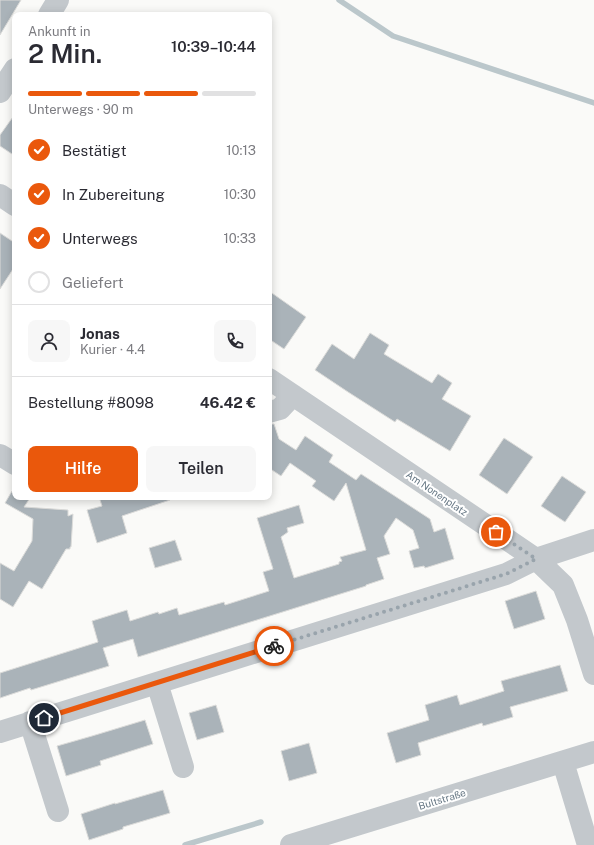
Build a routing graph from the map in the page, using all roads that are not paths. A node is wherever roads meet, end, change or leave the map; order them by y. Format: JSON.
{"nodes":[{"id":1,"x":58,"y":0,"type":"edge"},
{"id":2,"x":51,"y":12,"type":"edge"},
{"id":3,"x":12,"y":74,"type":"edge"},
{"id":4,"x":0,"y":92,"type":"edge"},
{"id":5,"x":0,"y":195,"type":"edge"},
{"id":6,"x":12,"y":203,"type":"edge"},
{"id":7,"x":272,"y":381,"type":"edge"},
{"id":8,"x":293,"y":395,"type":"junction"},
{"id":9,"x":272,"y":411,"type":"edge"},
{"id":10,"x":0,"y":455,"type":"edge"},
{"id":11,"x":12,"y":462,"type":"edge"},
{"id":12,"x":594,"y":540,"type":"edge"},
{"id":13,"x":536,"y":559,"type":"junction"},
{"id":14,"x":594,"y":674,"type":"edge"},
{"id":15,"x":157,"y":683,"type":"junction"},
{"id":16,"x":30,"y":722,"type":"junction"},
{"id":17,"x":0,"y":732,"type":"edge"},
{"id":18,"x":594,"y":752,"type":"edge"},
{"id":19,"x":563,"y":762,"type":"junction"},
{"id":20,"x":183,"y":767,"type":"dead end"},
{"id":21,"x":58,"y":811,"type":"dead end"},
{"id":22,"x":291,"y":845,"type":"edge"},
{"id":23,"x":588,"y":845,"type":"edge"}],
"edges":[{"from":1,"to":2,"type":"street"},
{"from":3,"to":4,"type":"street"},
{"from":5,"to":6,"type":"street"},
{"from":7,"to":8,"type":"street","name":"Am Nonenplatz"},
{"from":8,"to":9,"type":"street"},
{"from":8,"to":13,"type":"street","name":"Am Nonenplatz"},
{"from":10,"to":11,"type":"street"},
{"from":12,"to":13,"type":"street"},
{"from":13,"to":14,"type":"street","name":"Am Nonenplatz"},
{"from":13,"to":15,"type":"street"},
{"from":15,"to":16,"type":"street"},
{"from":15,"to":20,"type":"street"},
{"from":16,"to":17,"type":"street"},
{"from":16,"to":21,"type":"street"},
{"from":18,"to":19,"type":"street","name":"Bultstraße"},
{"from":19,"to":22,"type":"street","name":"Bultstraße"},
{"from":19,"to":23,"type":"street"}]}
